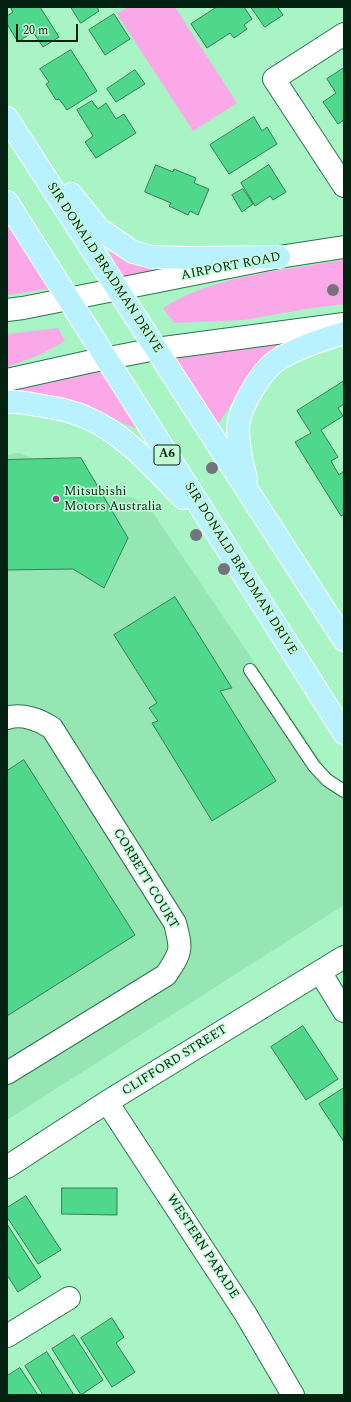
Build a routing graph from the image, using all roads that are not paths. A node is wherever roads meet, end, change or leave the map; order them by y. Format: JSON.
{"nodes":[{"id":1,"x":344,"y":34,"type":"edge"},
{"id":2,"x":7,"y":117,"type":"edge"},
{"id":3,"x":344,"y":186,"type":"edge"},
{"id":4,"x":7,"y":202,"type":"edge"},
{"id":5,"x":344,"y":247,"type":"edge"},
{"id":6,"x":279,"y":257,"type":"junction"},
{"id":7,"x":118,"y":289,"type":"junction"},
{"id":8,"x":69,"y":299,"type":"junction"},
{"id":9,"x":7,"y":310,"type":"edge"},
{"id":10,"x":344,"y":324,"type":"edge"},
{"id":11,"x":344,"y":333,"type":"edge"},
{"id":12,"x":156,"y":349,"type":"junction"},
{"id":13,"x":106,"y":358,"type":"junction"},
{"id":14,"x":7,"y":380,"type":"edge"},
{"id":15,"x":7,"y":402,"type":"edge"},
{"id":16,"x":250,"y":495,"type":"junction"},
{"id":17,"x":229,"y":552,"type":"junction"},
{"id":18,"x":344,"y":640,"type":"edge"},
{"id":19,"x":250,"y":670,"type":"dead end"},
{"id":20,"x":7,"y":718,"type":"edge"},
{"id":21,"x":344,"y":733,"type":"edge"},
{"id":22,"x":338,"y":782,"type":"edge"},
{"id":23,"x":344,"y":791,"type":"edge"},
{"id":24,"x":344,"y":957,"type":"edge"},
{"id":25,"x":320,"y":972,"type":"junction"},
{"id":26,"x":344,"y":1011,"type":"edge"},
{"id":27,"x":7,"y":1073,"type":"edge"},
{"id":28,"x":108,"y":1102,"type":"junction"},
{"id":29,"x":7,"y":1167,"type":"edge"},
{"id":30,"x":69,"y":1298,"type":"dead end"},
{"id":31,"x":7,"y":1336,"type":"edge"},
{"id":32,"x":293,"y":1395,"type":"edge"}],
"edges":[{"from":1,"to":3,"type":"street"},
{"from":2,"to":6,"type":"main road"},
{"from":2,"to":7,"type":"main road","name":"SIR DONALD BRADMAN DRIVE"},
{"from":4,"to":8,"type":"main road","name":"SIR DONALD BRADMAN DRIVE","number":"A6"},
{"from":5,"to":6,"type":"street","name":"AIRPORT ROAD"},
{"from":6,"to":7,"type":"street","name":"AIRPORT ROAD"},
{"from":7,"to":8,"type":"street","name":"AIRPORT ROAD"},
{"from":7,"to":12,"type":"main road","name":"SIR DONALD BRADMAN DRIVE"},
{"from":8,"to":9,"type":"street","name":"AIRPORT ROAD"},
{"from":8,"to":13,"type":"main road","name":"SIR DONALD BRADMAN DRIVE","number":"A6"},
{"from":10,"to":12,"type":"street"},
{"from":11,"to":16,"type":"main road"},
{"from":12,"to":13,"type":"street"},
{"from":12,"to":16,"type":"main road","name":"SIR DONALD BRADMAN DRIVE"},
{"from":13,"to":14,"type":"street"},
{"from":13,"to":17,"type":"main road","name":"SIR DONALD BRADMAN DRIVE","number":"A6"},
{"from":15,"to":17,"type":"main road"},
{"from":16,"to":18,"type":"main road","name":"SIR DONALD BRADMAN DRIVE"},
{"from":17,"to":21,"type":"main road","name":"SIR DONALD BRADMAN DRIVE","number":"A6"},
{"from":19,"to":22,"type":"lane"},
{"from":20,"to":27,"type":"street","name":"CORBETT COURT"},
{"from":22,"to":23,"type":"lane"},
{"from":24,"to":25,"type":"street","name":"CLIFFORD STREET"},
{"from":25,"to":26,"type":"street"},
{"from":25,"to":28,"type":"street","name":"CLIFFORD STREET"},
{"from":28,"to":29,"type":"street","name":"CLIFFORD STREET"},
{"from":28,"to":32,"type":"street","name":"WESTERN PARADE"},
{"from":30,"to":31,"type":"street"}]}
